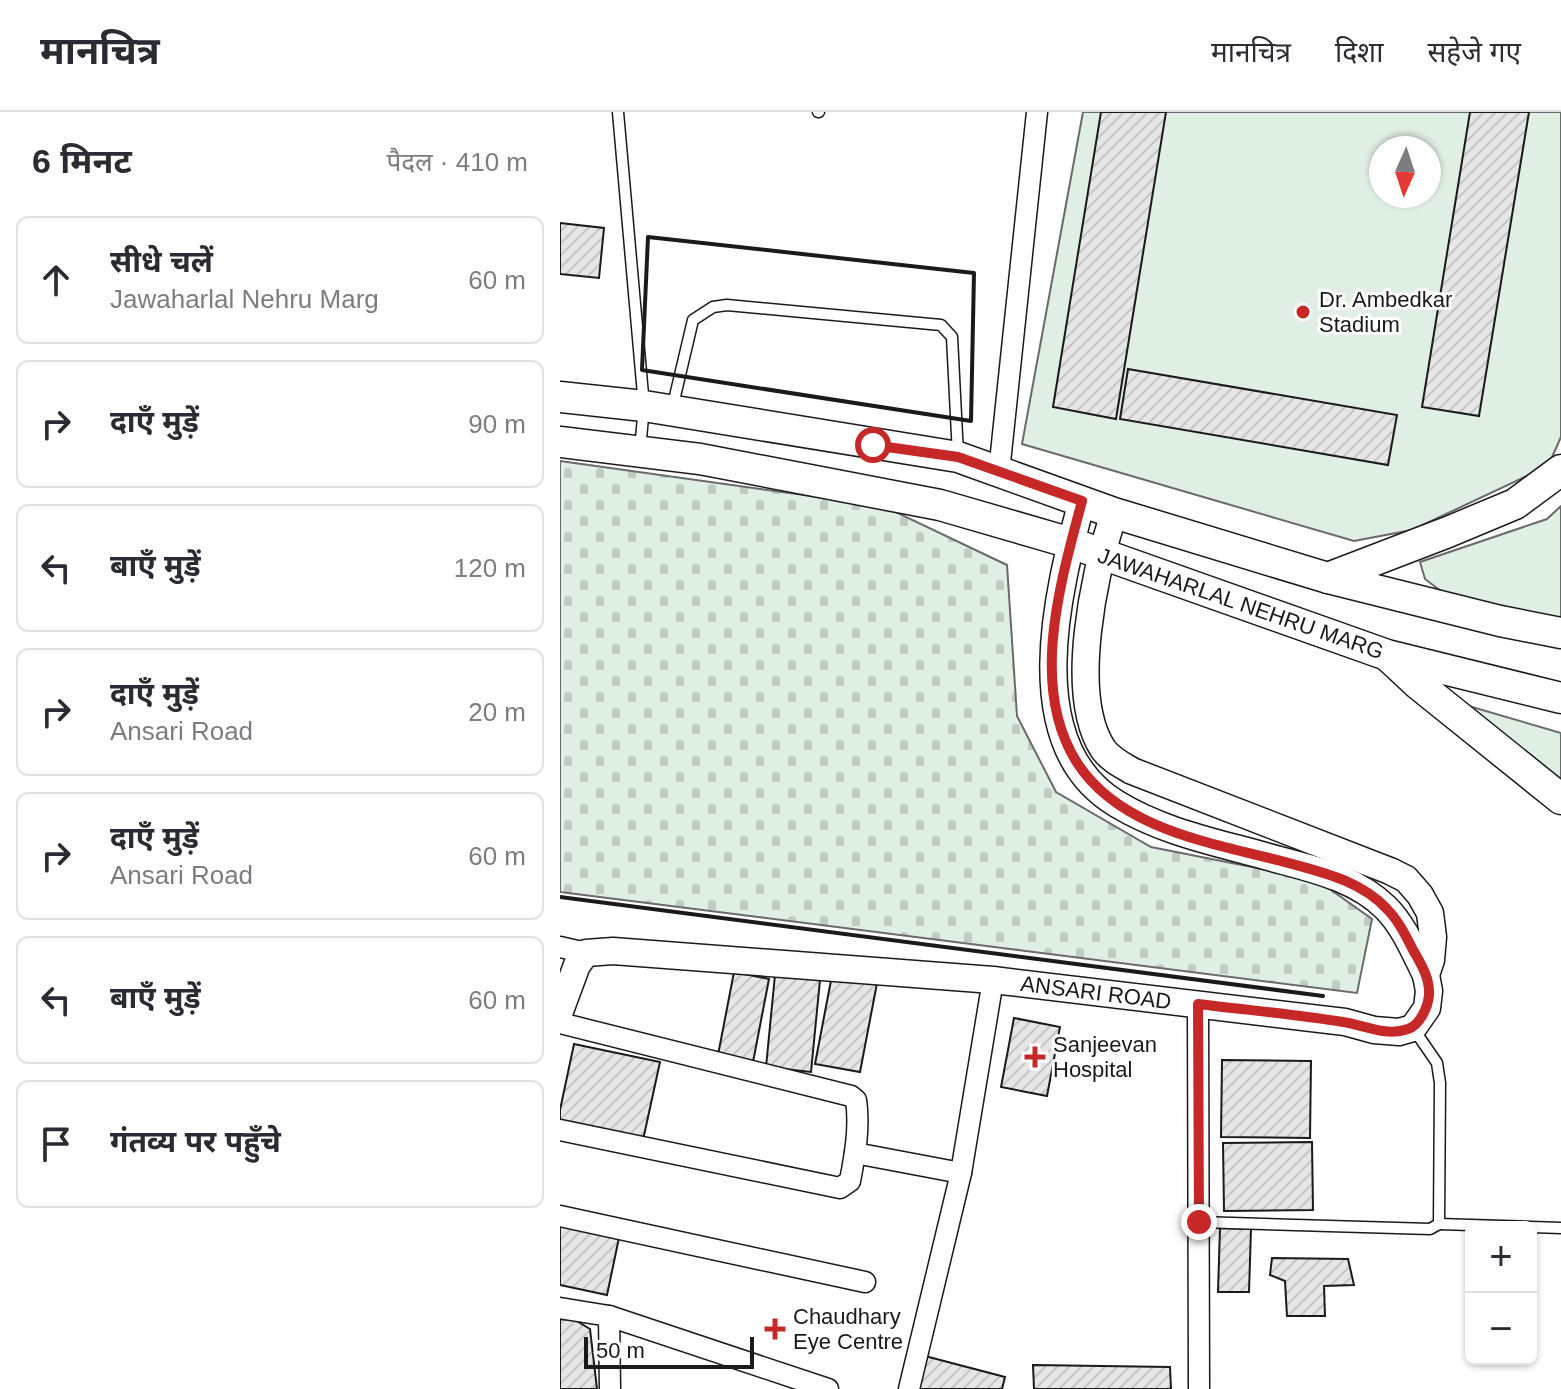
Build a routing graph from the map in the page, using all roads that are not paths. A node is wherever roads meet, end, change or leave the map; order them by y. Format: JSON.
{"nodes":[{"id":1,"x":618,"y":112,"type":"edge"},
{"id":2,"x":1037,"y":112,"type":"edge"},
{"id":3,"x":560,"y":397,"type":"edge"},
{"id":4,"x":658,"y":409,"type":"junction"},
{"id":5,"x":560,"y":442,"type":"edge"},
{"id":6,"x":640,"y":452,"type":"junction"},
{"id":7,"x":958,"y":457,"type":"junction"},
{"id":8,"x":1561,"y":470,"type":"edge"},
{"id":9,"x":999,"y":472,"type":"junction"},
{"id":10,"x":1082,"y":501,"type":"junction"},
{"id":11,"x":1114,"y":513,"type":"junction"},
{"id":12,"x":1071,"y":543,"type":"junction"},
{"id":13,"x":1100,"y":554,"type":"junction"},
{"id":14,"x":1328,"y":578,"type":"junction"},
{"id":15,"x":1561,"y":633,"type":"edge"},
{"id":16,"x":1387,"y":655,"type":"junction"},
{"id":17,"x":1561,"y":698,"type":"edge"},
{"id":18,"x":1561,"y":799,"type":"edge"},
{"id":19,"x":560,"y":947,"type":"edge"},
{"id":20,"x":586,"y":953,"type":"junction"},
{"id":21,"x":1426,"y":975,"type":"junction"},
{"id":22,"x":993,"y":980,"type":"junction"},
{"id":23,"x":1198,"y":1004,"type":"junction"},
{"id":24,"x":560,"y":1011,"type":"edge"},
{"id":25,"x":560,"y":1023,"type":"edge"},
{"id":26,"x":1413,"y":1028,"type":"junction"},
{"id":27,"x":560,"y":1130,"type":"edge"},
{"id":28,"x":855,"y":1153,"type":"junction"},
{"id":29,"x":961,"y":1173,"type":"junction"},
{"id":30,"x":560,"y":1216,"type":"edge"},
{"id":31,"x":1199,"y":1222,"type":"junction"},
{"id":32,"x":1439,"y":1224,"type":"junction"},
{"id":33,"x":1561,"y":1228,"type":"edge"},
{"id":34,"x":865,"y":1282,"type":"dead end"},
{"id":35,"x":560,"y":1308,"type":"edge"},
{"id":36,"x":609,"y":1316,"type":"junction"},
{"id":37,"x":805,"y":1386,"type":"edge"},
{"id":38,"x":610,"y":1389,"type":"edge"},
{"id":39,"x":828,"y":1389,"type":"edge"},
{"id":40,"x":909,"y":1389,"type":"edge"},
{"id":41,"x":1199,"y":1389,"type":"edge"}],
"edges":[{"from":1,"to":4,"type":"lane"},
{"from":2,"to":9,"type":"street"},
{"from":3,"to":4,"type":"main road","name":"JAWAHARLAL NEHRU MARG"},
{"from":4,"to":6,"type":"lane"},
{"from":4,"to":7,"type":"main road","name":"JAWAHARLAL NEHRU MARG"},
{"from":4,"to":7,"type":"lane"},
{"from":5,"to":6,"type":"main road","name":"JAWAHARLAL NEHRU MARG"},
{"from":6,"to":12,"type":"main road","name":"JAWAHARLAL NEHRU MARG"},
{"from":7,"to":9,"type":"main road","name":"JAWAHARLAL NEHRU MARG"},
{"from":8,"to":14,"type":"main road"},
{"from":9,"to":10,"type":"main road","name":"JAWAHARLAL NEHRU MARG"},
{"from":10,"to":11,"type":"main road","name":"JAWAHARLAL NEHRU MARG"},
{"from":10,"to":12,"type":"street"},
{"from":11,"to":13,"type":"street"},
{"from":11,"to":14,"type":"main road","name":"JAWAHARLAL NEHRU MARG"},
{"from":12,"to":13,"type":"main road","name":"JAWAHARLAL NEHRU MARG"},
{"from":12,"to":21,"type":"street"},
{"from":13,"to":16,"type":"main road","name":"JAWAHARLAL NEHRU MARG"},
{"from":13,"to":21,"type":"street"},
{"from":14,"to":15,"type":"main road","name":"JAWAHARLAL NEHRU MARG"},
{"from":16,"to":17,"type":"main road","name":"JAWAHARLAL NEHRU MARG"},
{"from":16,"to":18,"type":"main road"},
{"from":19,"to":20,"type":"street"},
{"from":20,"to":22,"type":"street","name":"ANSARI ROAD"},
{"from":20,"to":24,"type":"street"},
{"from":21,"to":26,"type":"street"},
{"from":22,"to":23,"type":"street","name":"ANSARI ROAD"},
{"from":22,"to":29,"type":"street"},
{"from":23,"to":26,"type":"street","name":"ANSARI ROAD"},
{"from":23,"to":31,"type":"street"},
{"from":25,"to":28,"type":"street"},
{"from":26,"to":32,"type":"lane"},
{"from":27,"to":28,"type":"street"},
{"from":28,"to":29,"type":"street"},
{"from":29,"to":40,"type":"street"},
{"from":30,"to":34,"type":"street"},
{"from":31,"to":32,"type":"lane"},
{"from":31,"to":41,"type":"street"},
{"from":32,"to":33,"type":"lane"},
{"from":35,"to":36,"type":"street"},
{"from":36,"to":37,"type":"street"},
{"from":36,"to":38,"type":"street"},
{"from":37,"to":39,"type":"street"}]}
